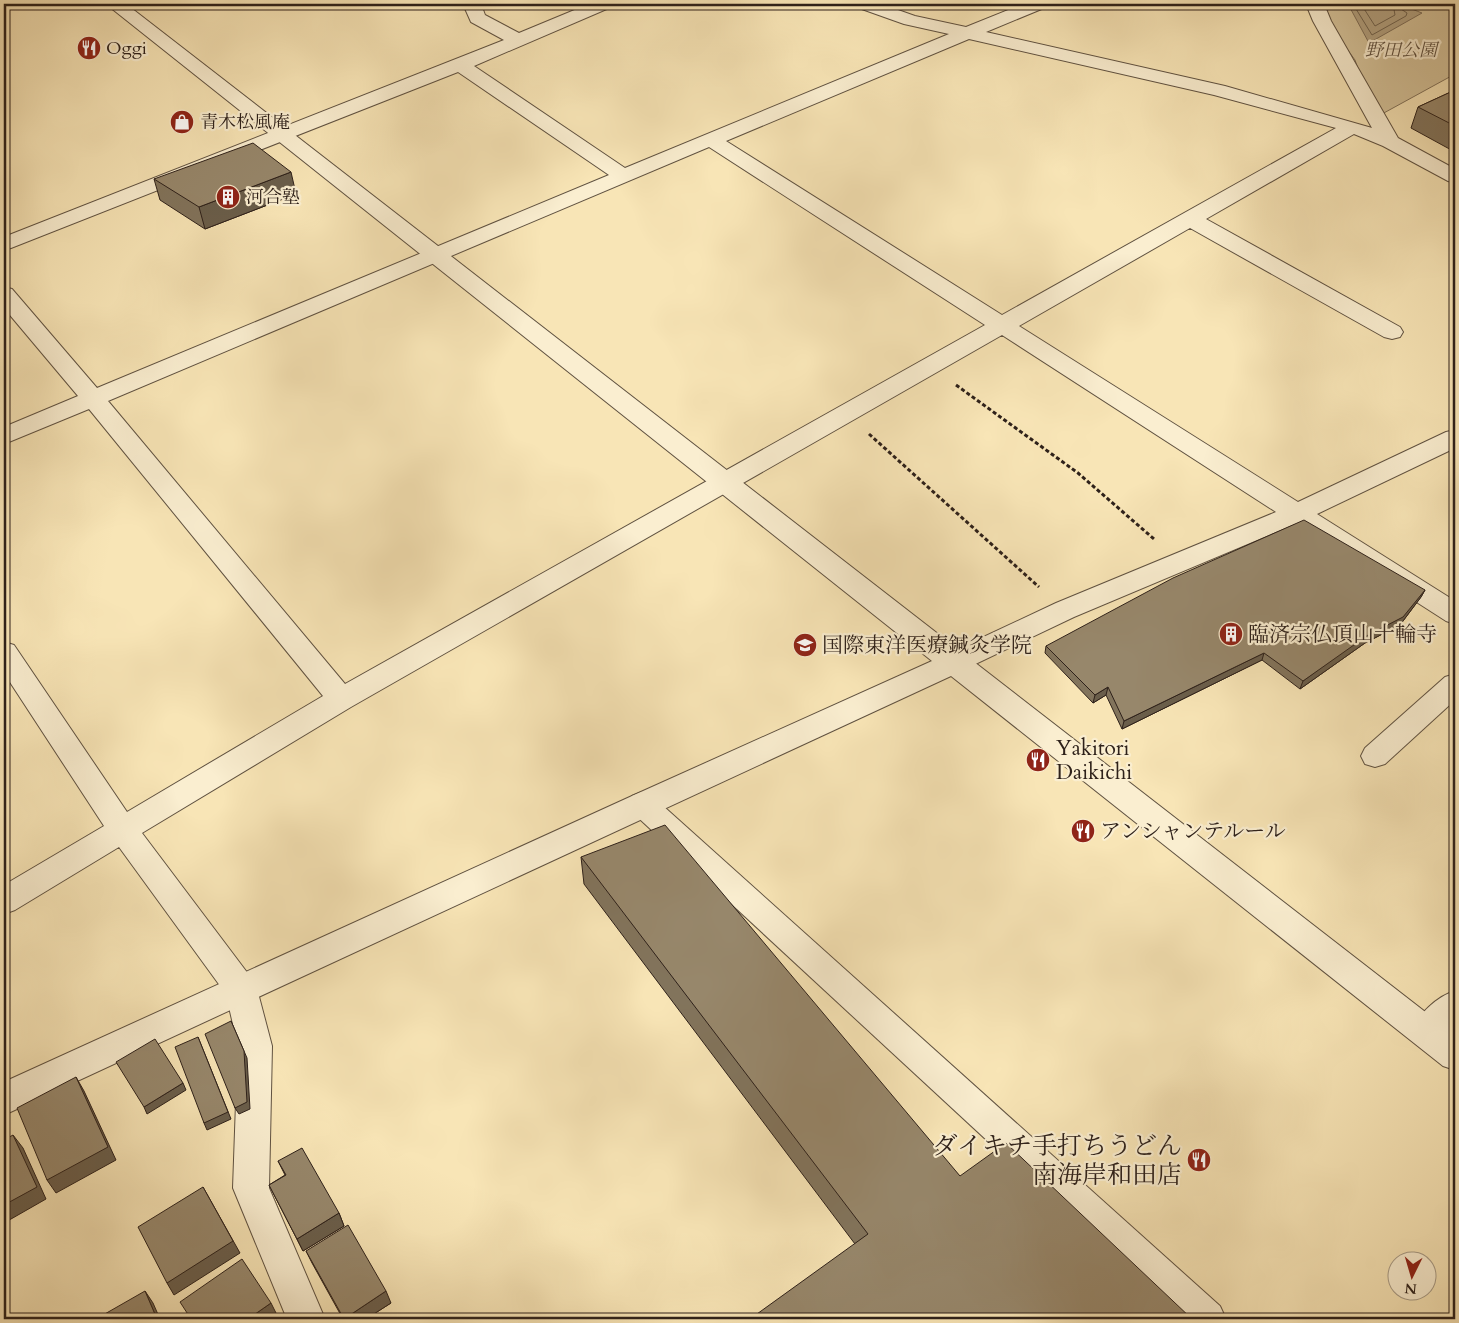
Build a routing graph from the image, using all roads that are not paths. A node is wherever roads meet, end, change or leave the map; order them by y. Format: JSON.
{"nodes":[{"id":1,"x":115,"y":4,"type":"edge"},
{"id":2,"x":472,"y":4,"type":"edge"},
{"id":3,"x":603,"y":4,"type":"edge"},
{"id":4,"x":865,"y":4,"type":"edge"},
{"id":5,"x":1038,"y":4,"type":"edge"},
{"id":6,"x":1315,"y":4,"type":"edge"},
{"id":7,"x":967,"y":34,"type":"junction"},
{"id":8,"x":519,"y":41,"type":"junction"},
{"id":9,"x":460,"y":66,"type":"junction"},
{"id":10,"x":1353,"y":127,"type":"junction"},
{"id":11,"x":282,"y":134,"type":"junction"},
{"id":12,"x":711,"y":140,"type":"junction"},
{"id":13,"x":1390,"y":142,"type":"junction"},
{"id":14,"x":625,"y":177,"type":"junction"},
{"id":15,"x":1455,"y":177,"type":"edge"},
{"id":16,"x":1192,"y":220,"type":"junction"},
{"id":17,"x":4,"y":244,"type":"edge"},
{"id":18,"x":434,"y":254,"type":"junction"},
{"id":19,"x":4,"y":294,"type":"edge"},
{"id":20,"x":1002,"y":327,"type":"junction"},
{"id":21,"x":1392,"y":332,"type":"dead end"},
{"id":22,"x":93,"y":398,"type":"junction"},
{"id":23,"x":4,"y":436,"type":"edge"},
{"id":24,"x":1455,"y":438,"type":"edge"},
{"id":25,"x":726,"y":483,"type":"junction"},
{"id":26,"x":1297,"y":513,"type":"junction"},
{"id":27,"x":1455,"y":614,"type":"edge"},
{"id":28,"x":4,"y":652,"type":"edge"},
{"id":29,"x":954,"y":662,"type":"junction"},
{"id":30,"x":1455,"y":684,"type":"edge"},
{"id":31,"x":341,"y":699,"type":"junction"},
{"id":32,"x":1375,"y":756,"type":"dead end"},
{"id":33,"x":642,"y":804,"type":"junction"},
{"id":34,"x":123,"y":830,"type":"junction"},
{"id":35,"x":4,"y":901,"type":"edge"},
{"id":36,"x":242,"y":989,"type":"junction"},
{"id":37,"x":1455,"y":1005,"type":"edge"},
{"id":38,"x":1427,"y":1032,"type":"junction"},
{"id":39,"x":1455,"y":1055,"type":"edge"},
{"id":40,"x":4,"y":1099,"type":"edge"},
{"id":41,"x":306,"y":1319,"type":"edge"},
{"id":42,"x":1207,"y":1319,"type":"edge"}],
"edges":[{"from":1,"to":11,"type":"street"},
{"from":2,"to":8,"type":"street"},
{"from":3,"to":8,"type":"street"},
{"from":4,"to":7,"type":"street"},
{"from":5,"to":7,"type":"street"},
{"from":6,"to":13,"type":"street"},
{"from":7,"to":10,"type":"street"},
{"from":7,"to":12,"type":"street"},
{"from":8,"to":9,"type":"street"},
{"from":9,"to":11,"type":"street"},
{"from":9,"to":14,"type":"street"},
{"from":10,"to":13,"type":"street"},
{"from":10,"to":16,"type":"street"},
{"from":11,"to":17,"type":"street"},
{"from":11,"to":18,"type":"street"},
{"from":12,"to":14,"type":"street"},
{"from":12,"to":20,"type":"street"},
{"from":13,"to":15,"type":"street"},
{"from":14,"to":18,"type":"street"},
{"from":16,"to":20,"type":"street"},
{"from":16,"to":21,"type":"street"},
{"from":18,"to":22,"type":"street"},
{"from":18,"to":25,"type":"street"},
{"from":19,"to":22,"type":"street"},
{"from":20,"to":25,"type":"street"},
{"from":20,"to":26,"type":"street"},
{"from":22,"to":23,"type":"street"},
{"from":22,"to":31,"type":"street"},
{"from":24,"to":26,"type":"street"},
{"from":25,"to":29,"type":"street"},
{"from":25,"to":31,"type":"street"},
{"from":26,"to":27,"type":"street"},
{"from":26,"to":29,"type":"street"},
{"from":28,"to":34,"type":"street"},
{"from":29,"to":33,"type":"street"},
{"from":29,"to":38,"type":"street"},
{"from":30,"to":32,"type":"street"},
{"from":31,"to":34,"type":"street"},
{"from":33,"to":36,"type":"street"},
{"from":33,"to":42,"type":"street"},
{"from":34,"to":35,"type":"street"},
{"from":34,"to":36,"type":"street"},
{"from":36,"to":40,"type":"street"},
{"from":36,"to":41,"type":"street"},
{"from":37,"to":38,"type":"street"},
{"from":38,"to":39,"type":"street"}]}
